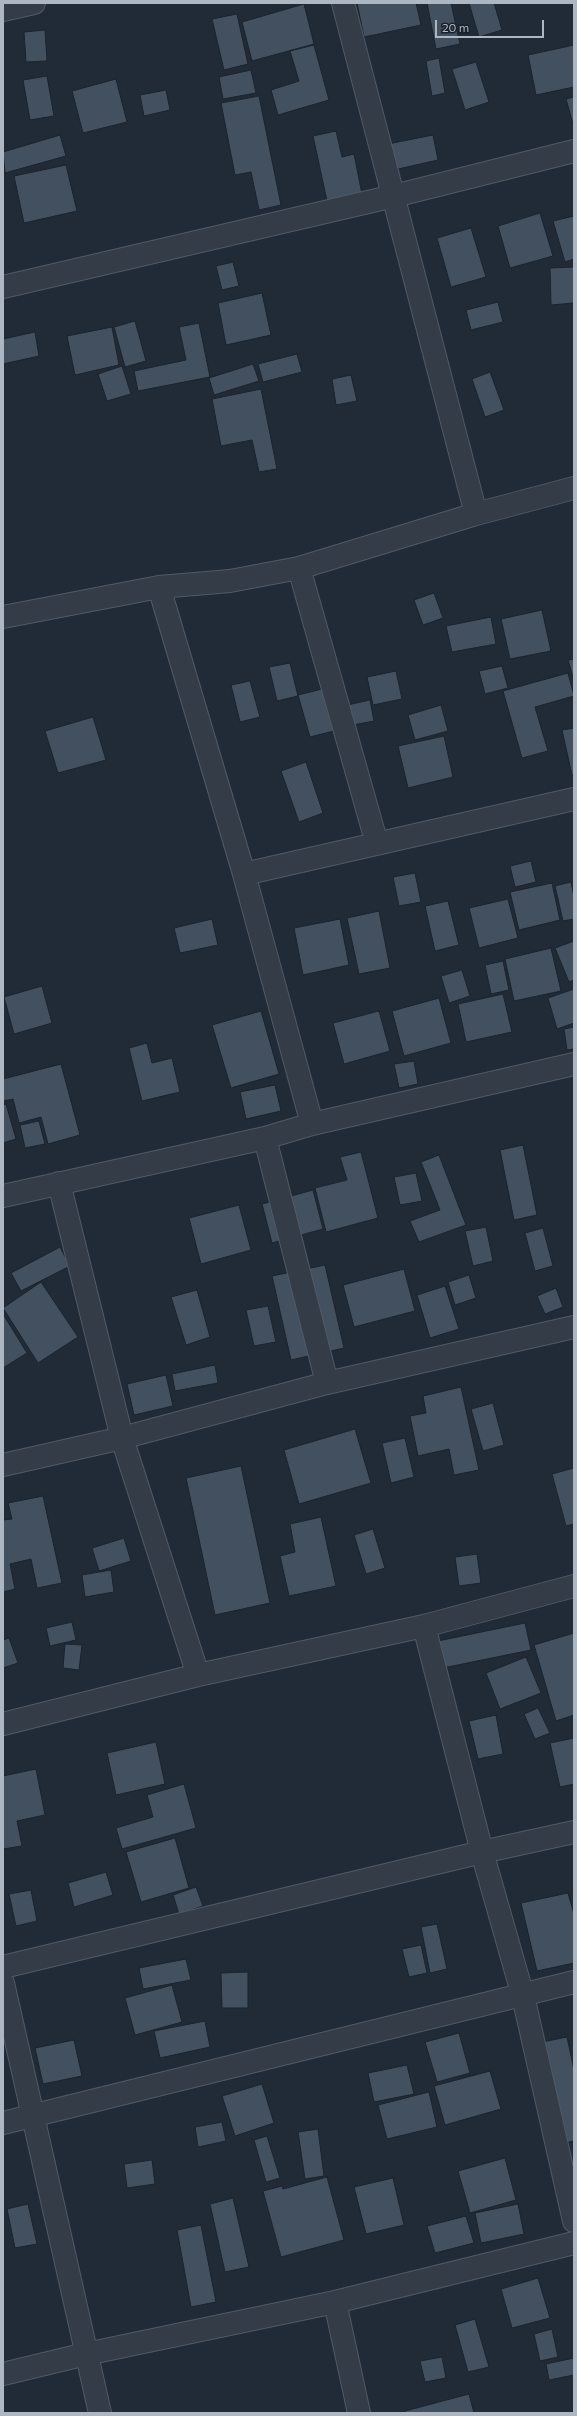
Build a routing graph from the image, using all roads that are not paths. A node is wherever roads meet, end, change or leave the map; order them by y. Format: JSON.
{"nodes":[{"id":1,"x":34,"y":3,"type":"edge"},
{"id":2,"x":343,"y":3,"type":"edge"},
{"id":3,"x":3,"y":10,"type":"edge"},
{"id":4,"x":574,"y":151,"type":"edge"},
{"id":5,"x":394,"y":196,"type":"junction"},
{"id":6,"x":3,"y":287,"type":"edge"},
{"id":7,"x":574,"y":488,"type":"edge"},
{"id":8,"x":476,"y":514,"type":"junction"},
{"id":9,"x":299,"y":568,"type":"junction"},
{"id":10,"x":159,"y":587,"type":"junction"},
{"id":11,"x":3,"y":617,"type":"edge"},
{"id":12,"x":574,"y":799,"type":"edge"},
{"id":13,"x":377,"y":844,"type":"junction"},
{"id":14,"x":244,"y":874,"type":"junction"},
{"id":15,"x":574,"y":1064,"type":"edge"},
{"id":16,"x":312,"y":1124,"type":"junction"},
{"id":17,"x":266,"y":1138,"type":"junction"},
{"id":18,"x":59,"y":1183,"type":"junction"},
{"id":19,"x":3,"y":1196,"type":"edge"},
{"id":20,"x":574,"y":1327,"type":"edge"},
{"id":21,"x":327,"y":1383,"type":"junction"},
{"id":22,"x":122,"y":1438,"type":"junction"},
{"id":23,"x":3,"y":1465,"type":"edge"},
{"id":24,"x":574,"y":1586,"type":"edge"},
{"id":25,"x":424,"y":1626,"type":"junction"},
{"id":26,"x":198,"y":1675,"type":"junction"},
{"id":27,"x":3,"y":1724,"type":"edge"},
{"id":28,"x":574,"y":1832,"type":"edge"},
{"id":29,"x":482,"y":1852,"type":"junction"},
{"id":30,"x":3,"y":1967,"type":"edge"},
{"id":31,"x":574,"y":1982,"type":"edge"},
{"id":32,"x":3,"y":1983,"type":"edge"},
{"id":33,"x":523,"y":1996,"type":"junction"},
{"id":34,"x":34,"y":2116,"type":"junction"},
{"id":35,"x":3,"y":2123,"type":"edge"},
{"id":36,"x":574,"y":2221,"type":"edge"},
{"id":37,"x":574,"y":2243,"type":"edge"},
{"id":38,"x":335,"y":2302,"type":"junction"},
{"id":39,"x":86,"y":2354,"type":"junction"},
{"id":40,"x":3,"y":2374,"type":"edge"},
{"id":41,"x":100,"y":2413,"type":"edge"},
{"id":42,"x":359,"y":2413,"type":"edge"}],
"edges":[{"from":1,"to":3,"type":"street"},
{"from":2,"to":5,"type":"street"},
{"from":4,"to":5,"type":"street"},
{"from":5,"to":6,"type":"street"},
{"from":5,"to":8,"type":"street"},
{"from":7,"to":8,"type":"street"},
{"from":8,"to":9,"type":"street"},
{"from":9,"to":10,"type":"street"},
{"from":9,"to":13,"type":"street"},
{"from":10,"to":11,"type":"street"},
{"from":10,"to":14,"type":"street"},
{"from":12,"to":13,"type":"street"},
{"from":13,"to":14,"type":"street"},
{"from":14,"to":16,"type":"street"},
{"from":15,"to":16,"type":"street"},
{"from":16,"to":17,"type":"street"},
{"from":17,"to":18,"type":"street"},
{"from":17,"to":21,"type":"street"},
{"from":18,"to":19,"type":"street"},
{"from":18,"to":22,"type":"street"},
{"from":20,"to":21,"type":"street"},
{"from":21,"to":22,"type":"street"},
{"from":22,"to":23,"type":"street"},
{"from":22,"to":26,"type":"street"},
{"from":24,"to":25,"type":"street"},
{"from":25,"to":26,"type":"street"},
{"from":25,"to":29,"type":"street"},
{"from":26,"to":27,"type":"street"},
{"from":28,"to":29,"type":"street"},
{"from":29,"to":30,"type":"street"},
{"from":29,"to":33,"type":"street"},
{"from":31,"to":33,"type":"street"},
{"from":32,"to":34,"type":"street"},
{"from":33,"to":34,"type":"street"},
{"from":33,"to":36,"type":"street"},
{"from":34,"to":35,"type":"street"},
{"from":34,"to":39,"type":"street"},
{"from":37,"to":38,"type":"street"},
{"from":38,"to":39,"type":"street"},
{"from":38,"to":42,"type":"street"},
{"from":39,"to":40,"type":"street"},
{"from":39,"to":41,"type":"street"}]}
